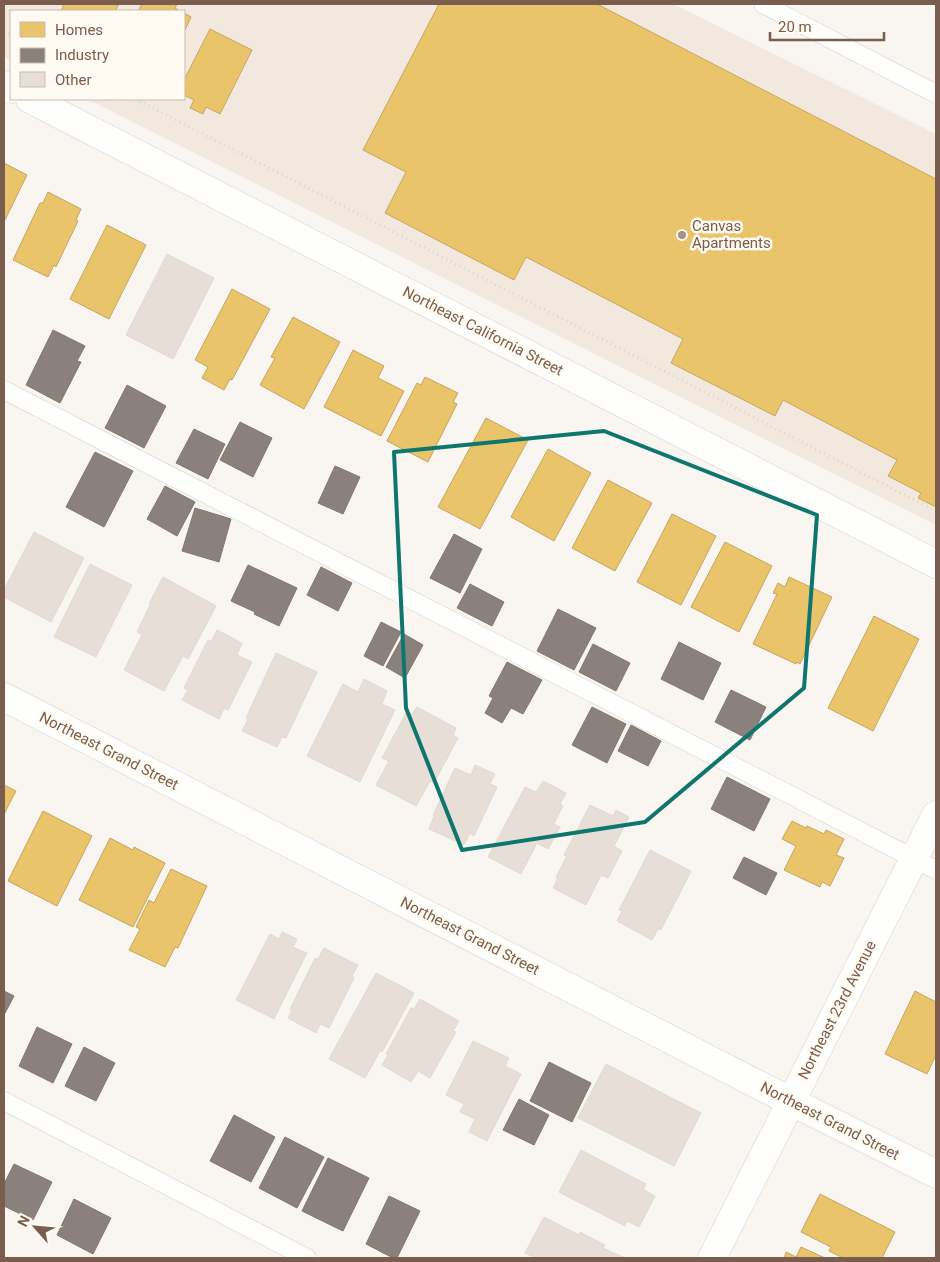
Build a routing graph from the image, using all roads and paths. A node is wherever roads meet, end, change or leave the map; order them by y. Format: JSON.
{"nodes":[{"id":1,"x":762,"y":4,"type":"edge"},
{"id":2,"x":936,"y":94,"type":"edge"},
{"id":3,"x":32,"y":100,"type":"edge"},
{"id":4,"x":137,"y":100,"type":"edge"},
{"id":5,"x":4,"y":390,"type":"edge"},
{"id":6,"x":936,"y":511,"type":"edge"},
{"id":7,"x":936,"y":564,"type":"edge"},
{"id":8,"x":4,"y":697,"type":"edge"},
{"id":9,"x":936,"y":815,"type":"edge"},
{"id":10,"x":925,"y":864,"type":"edge"},
{"id":11,"x":4,"y":1101,"type":"edge"},
{"id":12,"x":790,"y":1101,"type":"junction"},
{"id":13,"x":936,"y":1174,"type":"edge"},
{"id":14,"x":307,"y":1258,"type":"edge"},
{"id":15,"x":712,"y":1258,"type":"edge"}],
"edges":[{"from":1,"to":2,"type":"lane"},
{"from":3,"to":7,"type":"street","name":"Northeast California Street"},
{"from":4,"to":6,"type":"path"},
{"from":5,"to":10,"type":"lane"},
{"from":8,"to":12,"type":"street","name":"Northeast Grand Street"},
{"from":9,"to":10,"type":"street","name":"Northeast 23rd Avenue"},
{"from":10,"to":12,"type":"street","name":"Northeast 23rd Avenue"},
{"from":11,"to":14,"type":"lane"},
{"from":12,"to":13,"type":"street","name":"Northeast Grand Street"},
{"from":12,"to":15,"type":"street","name":"Northeast 23rd Avenue"}]}
